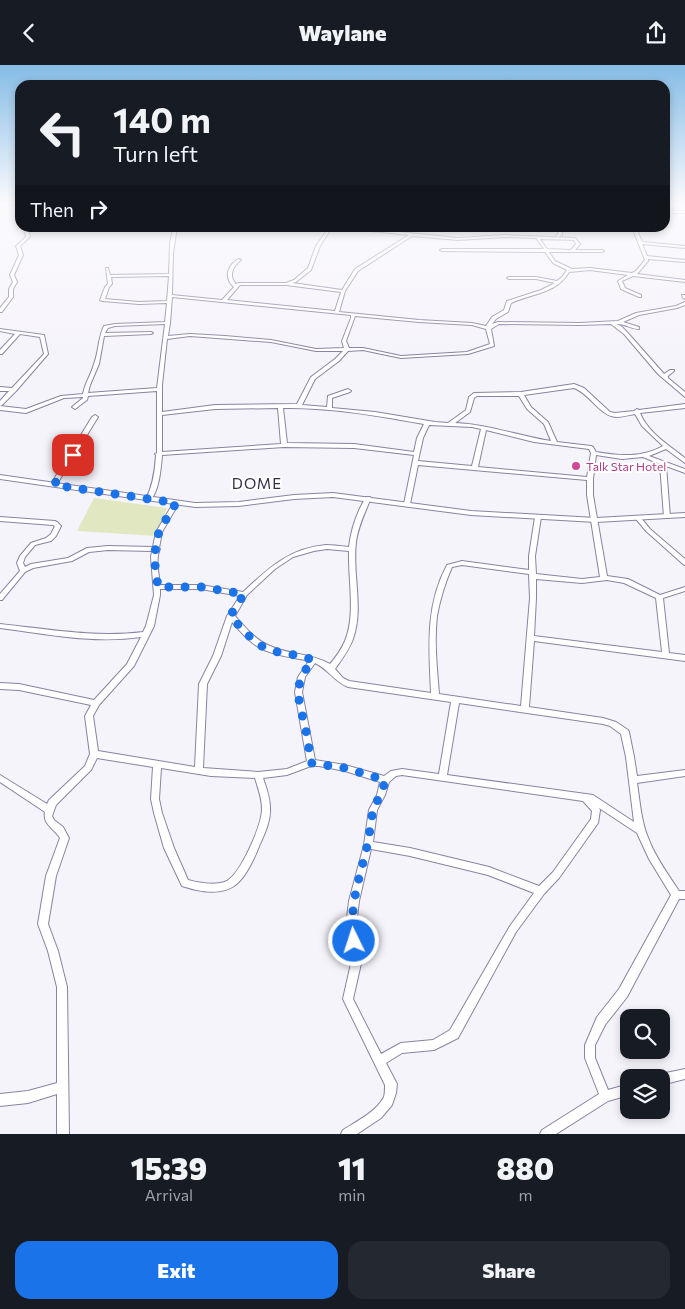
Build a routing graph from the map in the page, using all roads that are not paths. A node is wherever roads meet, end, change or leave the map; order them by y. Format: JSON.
{"nodes":[{"id":1,"x":20,"y":253,"type":"edge"},
{"id":2,"x":170,"y":253,"type":"edge"},
{"id":3,"x":316,"y":253,"type":"edge"},
{"id":4,"x":382,"y":253,"type":"edge"},
{"id":5,"x":548,"y":253,"type":"edge"},
{"id":6,"x":644,"y":253,"type":"edge"},
{"id":7,"x":646,"y":257,"type":"junction"},
{"id":8,"x":239,"y":260,"type":"dead end"},
{"id":9,"x":685,"y":261,"type":"edge"},
{"id":10,"x":107,"y":269,"type":"dead end"},
{"id":11,"x":570,"y":270,"type":"junction"},
{"id":12,"x":635,"y":274,"type":"junction"},
{"id":13,"x":170,"y":275,"type":"junction"},
{"id":14,"x":109,"y":276,"type":"junction"},
{"id":15,"x":509,"y":278,"type":"dead end"},
{"id":16,"x":685,"y":281,"type":"edge"},
{"id":17,"x":286,"y":283,"type":"junction"},
{"id":18,"x":559,"y":283,"type":"junction"},
{"id":19,"x":236,"y":286,"type":"junction"},
{"id":20,"x":343,"y":291,"type":"junction"},
{"id":21,"x":170,"y":296,"type":"junction"},
{"id":22,"x":639,"y":296,"type":"dead end"},
{"id":23,"x":223,"y":301,"type":"junction"},
{"id":24,"x":169,"y":302,"type":"junction"},
{"id":25,"x":685,"y":303,"type":"edge"},
{"id":26,"x":0,"y":311,"type":"edge"},
{"id":27,"x":336,"y":311,"type":"junction"},
{"id":28,"x":353,"y":314,"type":"junction"},
{"id":29,"x":619,"y":322,"type":"junction"},
{"id":30,"x":168,"y":323,"type":"junction"},
{"id":31,"x":610,"y":323,"type":"junction"},
{"id":32,"x":488,"y":328,"type":"junction"},
{"id":33,"x":637,"y":328,"type":"dead end"},
{"id":34,"x":0,"y":331,"type":"edge"},
{"id":35,"x":19,"y":332,"type":"junction"},
{"id":36,"x":150,"y":333,"type":"dead end"},
{"id":37,"x":102,"y":335,"type":"junction"},
{"id":38,"x":166,"y":338,"type":"junction"},
{"id":39,"x":347,"y":349,"type":"junction"},
{"id":40,"x":0,"y":353,"type":"edge"},
{"id":41,"x":672,"y":371,"type":"dead end"},
{"id":42,"x":666,"y":378,"type":"junction"},
{"id":43,"x":0,"y":389,"type":"edge"},
{"id":44,"x":159,"y":389,"type":"junction"},
{"id":45,"x":14,"y":390,"type":"junction"},
{"id":46,"x":348,"y":391,"type":"dead end"},
{"id":47,"x":86,"y":394,"type":"junction"},
{"id":48,"x":521,"y":394,"type":"junction"},
{"id":49,"x":685,"y":395,"type":"edge"},
{"id":50,"x":0,"y":406,"type":"edge"},
{"id":51,"x":685,"y":406,"type":"edge"},
{"id":52,"x":75,"y":407,"type":"dead end"},
{"id":53,"x":280,"y":407,"type":"junction"},
{"id":54,"x":300,"y":407,"type":"junction"},
{"id":55,"x":329,"y":409,"type":"junction"},
{"id":56,"x":637,"y":411,"type":"junction"},
{"id":57,"x":160,"y":414,"type":"junction"},
{"id":58,"x":95,"y":417,"type":"dead end"},
{"id":59,"x":427,"y":423,"type":"junction"},
{"id":60,"x":452,"y":423,"type":"junction"},
{"id":61,"x":484,"y":428,"type":"junction"},
{"id":62,"x":555,"y":443,"type":"junction"},
{"id":63,"x":284,"y":445,"type":"junction"},
{"id":64,"x":667,"y":446,"type":"junction"},
{"id":65,"x":594,"y":453,"type":"junction"},
{"id":66,"x":158,"y":454,"type":"junction"},
{"id":67,"x":416,"y":454,"type":"junction"},
{"id":68,"x":644,"y":456,"type":"junction"},
{"id":69,"x":685,"y":461,"type":"edge"},
{"id":70,"x":416,"y":463,"type":"junction"},
{"id":71,"x":663,"y":464,"type":"junction"},
{"id":72,"x":475,"y":468,"type":"junction"},
{"id":73,"x":685,"y":471,"type":"edge"},
{"id":74,"x":0,"y":477,"type":"edge"},
{"id":75,"x":590,"y":479,"type":"junction"},
{"id":76,"x":54,"y":485,"type":"junction"},
{"id":77,"x":368,"y":498,"type":"junction"},
{"id":78,"x":149,"y":499,"type":"junction"},
{"id":79,"x":176,"y":503,"type":"junction"},
{"id":80,"x":407,"y":504,"type":"junction"},
{"id":81,"x":685,"y":515,"type":"edge"},
{"id":82,"x":538,"y":517,"type":"junction"},
{"id":83,"x":667,"y":517,"type":"junction"},
{"id":84,"x":0,"y":519,"type":"edge"},
{"id":85,"x":639,"y":519,"type":"junction"},
{"id":86,"x":596,"y":521,"type":"junction"},
{"id":87,"x":157,"y":549,"type":"junction"},
{"id":88,"x":352,"y":549,"type":"junction"},
{"id":89,"x":685,"y":563,"type":"edge"},
{"id":90,"x":24,"y":571,"type":"junction"},
{"id":91,"x":532,"y":574,"type":"junction"},
{"id":92,"x":604,"y":579,"type":"junction"},
{"id":93,"x":158,"y":587,"type":"junction"},
{"id":94,"x":685,"y":589,"type":"edge"},
{"id":95,"x":244,"y":594,"type":"junction"},
{"id":96,"x":659,"y":597,"type":"junction"},
{"id":97,"x":0,"y":598,"type":"edge"},
{"id":98,"x":230,"y":616,"type":"junction"},
{"id":99,"x":0,"y":626,"type":"edge"},
{"id":100,"x":146,"y":634,"type":"junction"},
{"id":101,"x":531,"y":638,"type":"junction"},
{"id":102,"x":666,"y":656,"type":"junction"},
{"id":103,"x":685,"y":658,"type":"edge"},
{"id":104,"x":313,"y":660,"type":"junction"},
{"id":105,"x":331,"y":669,"type":"junction"},
{"id":106,"x":0,"y":685,"type":"edge"},
{"id":107,"x":435,"y":697,"type":"junction"},
{"id":108,"x":455,"y":701,"type":"junction"},
{"id":109,"x":96,"y":703,"type":"junction"},
{"id":110,"x":525,"y":710,"type":"junction"},
{"id":111,"x":94,"y":754,"type":"junction"},
{"id":112,"x":311,"y":763,"type":"junction"},
{"id":113,"x":157,"y":764,"type":"junction"},
{"id":114,"x":199,"y":771,"type":"junction"},
{"id":115,"x":685,"y":773,"type":"edge"},
{"id":116,"x":258,"y":775,"type":"junction"},
{"id":117,"x":0,"y":778,"type":"edge"},
{"id":118,"x":442,"y":778,"type":"junction"},
{"id":119,"x":385,"y":780,"type":"junction"},
{"id":120,"x":634,"y":780,"type":"junction"},
{"id":121,"x":586,"y":799,"type":"junction"},
{"id":122,"x":49,"y":810,"type":"junction"},
{"id":123,"x":641,"y":831,"type":"junction"},
{"id":124,"x":368,"y":845,"type":"junction"},
{"id":125,"x":541,"y":891,"type":"junction"},
{"id":126,"x":681,"y":895,"type":"edge"},
{"id":127,"x":379,"y":1061,"type":"junction"},
{"id":128,"x":685,"y":1073,"type":"edge"},
{"id":129,"x":670,"y":1077,"type":"edge"},
{"id":130,"x":62,"y":1087,"type":"junction"},
{"id":131,"x":620,"y":1092,"type":"edge"},
{"id":132,"x":605,"y":1096,"type":"junction"},
{"id":133,"x":0,"y":1099,"type":"edge"},
{"id":134,"x":63,"y":1134,"type":"edge"},
{"id":135,"x":347,"y":1134,"type":"edge"},
{"id":136,"x":546,"y":1134,"type":"edge"}],
"edges":[{"from":1,"to":26,"type":"street"},
{"from":2,"to":13,"type":"street"},
{"from":3,"to":17,"type":"street"},
{"from":4,"to":20,"type":"street"},
{"from":5,"to":11,"type":"street"},
{"from":6,"to":7,"type":"street"},
{"from":7,"to":9,"type":"street"},
{"from":7,"to":12,"type":"street"},
{"from":8,"to":19,"type":"street"},
{"from":10,"to":14,"type":"street"},
{"from":11,"to":12,"type":"street"},
{"from":11,"to":18,"type":"street"},
{"from":12,"to":16,"type":"street"},
{"from":12,"to":22,"type":"street"},
{"from":13,"to":14,"type":"street"},
{"from":13,"to":21,"type":"street"},
{"from":14,"to":24,"type":"street"},
{"from":15,"to":18,"type":"street"},
{"from":17,"to":19,"type":"street"},
{"from":17,"to":20,"type":"street"},
{"from":18,"to":32,"type":"street"},
{"from":19,"to":23,"type":"street"},
{"from":20,"to":27,"type":"street"},
{"from":21,"to":23,"type":"street"},
{"from":21,"to":24,"type":"street"},
{"from":23,"to":27,"type":"street"},
{"from":24,"to":30,"type":"street"},
{"from":25,"to":29,"type":"street"},
{"from":27,"to":28,"type":"street"},
{"from":28,"to":32,"type":"street"},
{"from":28,"to":39,"type":"street"},
{"from":29,"to":31,"type":"street"},
{"from":29,"to":33,"type":"street"},
{"from":30,"to":37,"type":"street"},
{"from":30,"to":38,"type":"street"},
{"from":31,"to":32,"type":"street"},
{"from":31,"to":42,"type":"street"},
{"from":32,"to":39,"type":"street"},
{"from":34,"to":35,"type":"street"},
{"from":35,"to":40,"type":"street"},
{"from":35,"to":45,"type":"street"},
{"from":36,"to":37,"type":"street"},
{"from":37,"to":47,"type":"street"},
{"from":38,"to":39,"type":"street"},
{"from":38,"to":44,"type":"street"},
{"from":39,"to":54,"type":"street"},
{"from":41,"to":42,"type":"street"},
{"from":42,"to":49,"type":"street"},
{"from":43,"to":45,"type":"street"},
{"from":44,"to":47,"type":"street"},
{"from":44,"to":57,"type":"street"},
{"from":45,"to":50,"type":"street"},
{"from":46,"to":55,"type":"street"},
{"from":47,"to":50,"type":"street"},
{"from":47,"to":52,"type":"street"},
{"from":48,"to":56,"type":"street"},
{"from":48,"to":60,"type":"street"},
{"from":48,"to":62,"type":"street"},
{"from":51,"to":56,"type":"street"},
{"from":53,"to":54,"type":"street"},
{"from":53,"to":57,"type":"street"},
{"from":53,"to":63,"type":"street"},
{"from":54,"to":55,"type":"street"},
{"from":55,"to":59,"type":"street"},
{"from":56,"to":64,"type":"street"},
{"from":57,"to":66,"type":"street"},
{"from":58,"to":76,"type":"street"},
{"from":59,"to":60,"type":"street"},
{"from":59,"to":67,"type":"street"},
{"from":60,"to":61,"type":"street"},
{"from":61,"to":62,"type":"street"},
{"from":61,"to":72,"type":"street"},
{"from":62,"to":65,"type":"street"},
{"from":63,"to":66,"type":"street"},
{"from":63,"to":67,"type":"street"},
{"from":64,"to":68,"type":"street"},
{"from":64,"to":69,"type":"street"},
{"from":65,"to":68,"type":"street"},
{"from":65,"to":75,"type":"street"},
{"from":66,"to":78,"type":"street"},
{"from":67,"to":70,"type":"street"},
{"from":68,"to":71,"type":"street"},
{"from":70,"to":72,"type":"street"},
{"from":70,"to":80,"type":"street"},
{"from":71,"to":73,"type":"street"},
{"from":71,"to":83,"type":"street"},
{"from":72,"to":75,"type":"street"},
{"from":74,"to":76,"type":"street"},
{"from":75,"to":86,"type":"street"},
{"from":76,"to":78,"type":"street"},
{"from":77,"to":79,"type":"street"},
{"from":77,"to":80,"type":"street"},
{"from":77,"to":88,"type":"street"},
{"from":78,"to":79,"type":"street"},
{"from":79,"to":87,"type":"street"},
{"from":80,"to":82,"type":"street"},
{"from":81,"to":83,"type":"street"},
{"from":82,"to":86,"type":"street"},
{"from":82,"to":91,"type":"street"},
{"from":83,"to":85,"type":"street"},
{"from":84,"to":90,"type":"street"},
{"from":85,"to":86,"type":"street"},
{"from":85,"to":89,"type":"street"},
{"from":86,"to":92,"type":"street"},
{"from":87,"to":90,"type":"street"},
{"from":87,"to":93,"type":"street"},
{"from":88,"to":95,"type":"street"},
{"from":88,"to":105,"type":"street"},
{"from":90,"to":97,"type":"street"},
{"from":91,"to":92,"type":"street"},
{"from":91,"to":101,"type":"street"},
{"from":91,"to":107,"type":"street"},
{"from":92,"to":96,"type":"street"},
{"from":93,"to":95,"type":"street"},
{"from":93,"to":100,"type":"street"},
{"from":94,"to":96,"type":"street"},
{"from":95,"to":98,"type":"street"},
{"from":96,"to":102,"type":"street"},
{"from":98,"to":104,"type":"street"},
{"from":98,"to":114,"type":"street"},
{"from":99,"to":100,"type":"street"},
{"from":100,"to":109,"type":"street"},
{"from":101,"to":102,"type":"street"},
{"from":101,"to":110,"type":"street"},
{"from":102,"to":103,"type":"street"},
{"from":104,"to":105,"type":"street"},
{"from":104,"to":112,"type":"street"},
{"from":105,"to":107,"type":"street"},
{"from":106,"to":109,"type":"street"},
{"from":107,"to":108,"type":"street"},
{"from":108,"to":110,"type":"street"},
{"from":108,"to":118,"type":"street"},
{"from":109,"to":111,"type":"street"},
{"from":110,"to":120,"type":"street"},
{"from":111,"to":113,"type":"street"},
{"from":111,"to":122,"type":"street"},
{"from":112,"to":116,"type":"street"},
{"from":112,"to":119,"type":"street"},
{"from":113,"to":114,"type":"street"},
{"from":113,"to":116,"type":"street"},
{"from":114,"to":116,"type":"street"},
{"from":115,"to":120,"type":"street"},
{"from":117,"to":122,"type":"street"},
{"from":118,"to":119,"type":"street"},
{"from":118,"to":121,"type":"street"},
{"from":119,"to":124,"type":"street"},
{"from":120,"to":123,"type":"street"},
{"from":121,"to":123,"type":"street"},
{"from":121,"to":125,"type":"street"},
{"from":122,"to":130,"type":"street"},
{"from":123,"to":126,"type":"street"},
{"from":124,"to":125,"type":"street"},
{"from":124,"to":127,"type":"street"},
{"from":125,"to":127,"type":"street"},
{"from":126,"to":132,"type":"street"},
{"from":127,"to":135,"type":"street"},
{"from":128,"to":129,"type":"street"},
{"from":130,"to":133,"type":"street"},
{"from":130,"to":134,"type":"street"},
{"from":131,"to":132,"type":"street"},
{"from":132,"to":136,"type":"street"}]}
